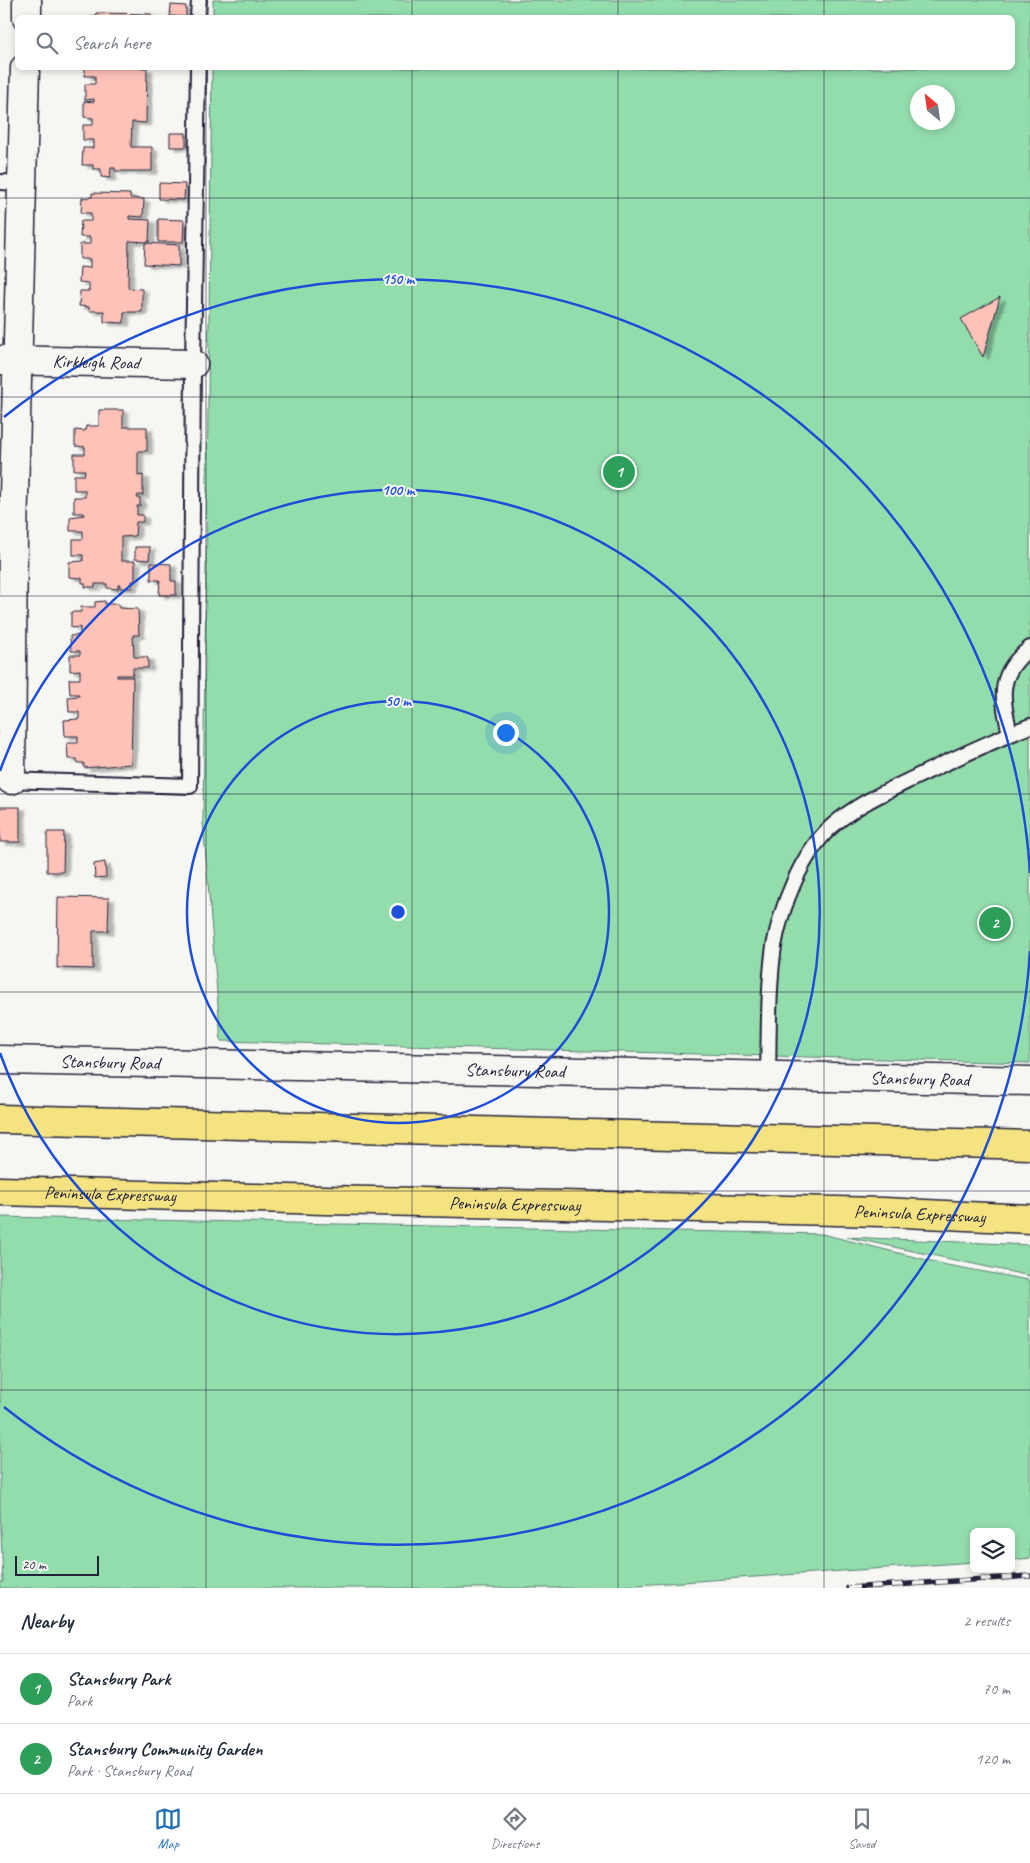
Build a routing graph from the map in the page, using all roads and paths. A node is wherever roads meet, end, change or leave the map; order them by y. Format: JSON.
{"nodes":[{"id":1,"x":28,"y":0,"type":"edge"},
{"id":2,"x":199,"y":0,"type":"edge"},
{"id":3,"x":27,"y":15,"type":"edge"},
{"id":4,"x":198,"y":15,"type":"edge"},
{"id":5,"x":25,"y":70,"type":"edge"},
{"id":6,"x":198,"y":70,"type":"edge"},
{"id":7,"x":10,"y":183,"type":"edge"},
{"id":8,"x":9,"y":360,"type":"edge"},
{"id":9,"x":193,"y":364,"type":"junction"},
{"id":10,"x":6,"y":535,"type":"edge"},
{"id":11,"x":1030,"y":648,"type":"edge"},
{"id":12,"x":1030,"y":726,"type":"edge"},
{"id":13,"x":1010,"y":734,"type":"junction"},
{"id":14,"x":6,"y":780,"type":"edge"},
{"id":15,"x":0,"y":1060,"type":"edge"},
{"id":16,"x":768,"y":1076,"type":"junction"},
{"id":17,"x":1030,"y":1081,"type":"edge"},
{"id":18,"x":0,"y":1119,"type":"edge"},
{"id":19,"x":1030,"y":1145,"type":"edge"},
{"id":20,"x":0,"y":1191,"type":"edge"},
{"id":21,"x":1030,"y":1219,"type":"edge"}],
"edges":[{"from":1,"to":3,"type":"street"},
{"from":2,"to":4,"type":"lane"},
{"from":5,"to":7,"type":"street"},
{"from":6,"to":9,"type":"lane"},
{"from":7,"to":8,"type":"street"},
{"from":8,"to":9,"type":"street","name":"Kirkleigh Road"},
{"from":8,"to":10,"type":"street"},
{"from":9,"to":14,"type":"lane"},
{"from":10,"to":14,"type":"street"},
{"from":11,"to":13,"type":"lane"},
{"from":12,"to":13,"type":"lane"},
{"from":13,"to":16,"type":"lane"},
{"from":15,"to":16,"type":"street","name":"Stansbury Road"},
{"from":16,"to":17,"type":"street","name":"Stansbury Road"},
{"from":18,"to":19,"type":"main road"},
{"from":20,"to":21,"type":"main road","name":"Peninsula Expressway"}]}
